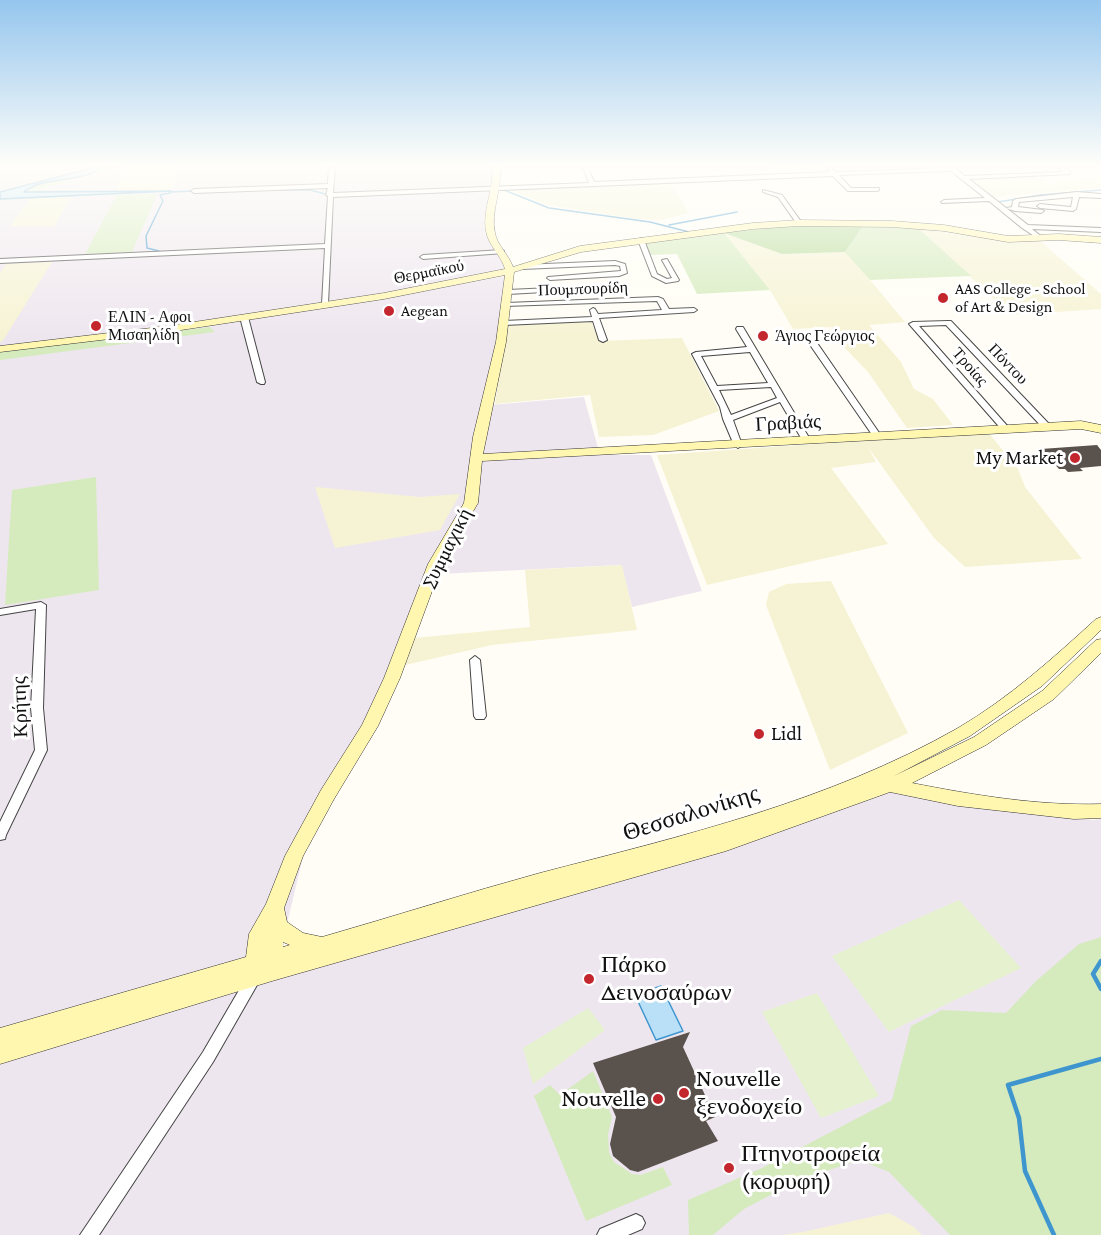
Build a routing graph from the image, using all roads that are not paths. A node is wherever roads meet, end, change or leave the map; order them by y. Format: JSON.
{"nodes":[{"id":1,"x":328,"y":223,"type":"edge"},
{"id":2,"x":490,"y":223,"type":"edge"},
{"id":3,"x":799,"y":223,"type":"joint"},
{"id":4,"x":1019,"y":223,"type":"edge"},
{"id":5,"x":1042,"y":223,"type":"edge"},
{"id":6,"x":1024,"y":227,"type":"junction"},
{"id":7,"x":1042,"y":227,"type":"junction"},
{"id":8,"x":1101,"y":230,"type":"edge"},
{"id":9,"x":1040,"y":238,"type":"junction"},
{"id":10,"x":641,"y":240,"type":"junction"},
{"id":11,"x":1101,"y":240,"type":"edge"},
{"id":12,"x":327,"y":246,"type":"junction"},
{"id":13,"x":572,"y":251,"type":"junction"},
{"id":14,"x":502,"y":252,"type":"junction"},
{"id":15,"x":423,"y":257,"type":"dead end"},
{"id":16,"x":665,"y":260,"type":"dead end"},
{"id":17,"x":0,"y":261,"type":"edge"},
{"id":18,"x":577,"y":264,"type":"junction"},
{"id":19,"x":516,"y":268,"type":"junction"},
{"id":20,"x":581,"y":276,"type":"junction"},
{"id":21,"x":550,"y":278,"type":"dead end"},
{"id":22,"x":615,"y":287,"type":"dead end"},
{"id":23,"x":586,"y":289,"type":"junction"},
{"id":24,"x":507,"y":298,"type":"junction"},
{"id":25,"x":590,"y":302,"type":"junction"},
{"id":26,"x":325,"y":304,"type":"junction"},
{"id":27,"x":694,"y":310,"type":"dead end"},
{"id":28,"x":667,"y":312,"type":"junction"},
{"id":29,"x":244,"y":317,"type":"junction"},
{"id":30,"x":596,"y":318,"type":"junction"},
{"id":31,"x":504,"y":323,"type":"junction"},
{"id":32,"x":913,"y":324,"type":"joint"},
{"id":33,"x":741,"y":329,"type":"dead end"},
{"id":34,"x":810,"y":339,"type":"dead end"},
{"id":35,"x":603,"y":340,"type":"dead end"},
{"id":36,"x":0,"y":349,"type":"edge"},
{"id":37,"x":753,"y":350,"type":"junction"},
{"id":38,"x":261,"y":381,"type":"dead end"},
{"id":39,"x":773,"y":385,"type":"junction"},
{"id":40,"x":714,"y":388,"type":"junction"},
{"id":41,"x":782,"y":399,"type":"junction"},
{"id":42,"x":727,"y":419,"type":"junction"},
{"id":43,"x":1047,"y":427,"type":"junction"},
{"id":44,"x":1006,"y":429,"type":"junction"},
{"id":45,"x":1101,"y":429,"type":"edge"},
{"id":46,"x":878,"y":437,"type":"junction"},
{"id":47,"x":807,"y":441,"type":"junction"},
{"id":48,"x":738,"y":445,"type":"junction"},
{"id":49,"x":477,"y":458,"type":"junction"},
{"id":50,"x":0,"y":612,"type":"edge"},
{"id":51,"x":1101,"y":622,"type":"edge"},
{"id":52,"x":1101,"y":644,"type":"edge"},
{"id":53,"x":475,"y":660,"type":"dead end"},
{"id":54,"x":480,"y":716,"type":"dead end"},
{"id":55,"x":890,"y":785,"type":"junction"},
{"id":56,"x":1101,"y":811,"type":"edge"},
{"id":57,"x":0,"y":835,"type":"edge"},
{"id":58,"x":274,"y":908,"type":"junction"},
{"id":59,"x":324,"y":946,"type":"junction"},
{"id":60,"x":263,"y":968,"type":"junction"},
{"id":61,"x":0,"y":1038,"type":"edge"},
{"id":62,"x":0,"y":1054,"type":"edge"},
{"id":63,"x":636,"y":1223,"type":"dead end"},
{"id":64,"x":88,"y":1235,"type":"edge"},
{"id":65,"x":606,"y":1235,"type":"edge"}],
"edges":[{"from":1,"to":12,"type":"street"},
{"from":2,"to":14,"type":"street","name":"Συμμαχική"},
{"from":3,"to":9,"type":"street","name":"Θερμαϊκού"},
{"from":3,"to":10,"type":"street","name":"Θερμαϊκού"},
{"from":4,"to":6,"type":"street"},
{"from":5,"to":7,"type":"street"},
{"from":6,"to":7,"type":"street"},
{"from":6,"to":9,"type":"street"},
{"from":7,"to":8,"type":"street"},
{"from":9,"to":11,"type":"street","name":"Θερμαϊκού"},
{"from":10,"to":13,"type":"street","name":"Θερμαϊκού"},
{"from":10,"to":16,"type":"street"},
{"from":12,"to":17,"type":"street"},
{"from":12,"to":26,"type":"street"},
{"from":13,"to":18,"type":"street"},
{"from":13,"to":19,"type":"street","name":"Θερμαϊκού"},
{"from":14,"to":15,"type":"street"},
{"from":14,"to":19,"type":"street","name":"Συμμαχική"},
{"from":18,"to":19,"type":"street"},
{"from":18,"to":20,"type":"street"},
{"from":18,"to":20,"type":"street"},
{"from":19,"to":24,"type":"street","name":"Συμμαχική"},
{"from":19,"to":26,"type":"street","name":"Θερμαϊκού"},
{"from":20,"to":21,"type":"street"},
{"from":20,"to":23,"type":"street"},
{"from":22,"to":23,"type":"street"},
{"from":23,"to":24,"type":"street"},
{"from":23,"to":25,"type":"street"},
{"from":24,"to":25,"type":"street","name":"Πουμπουρίδη"},
{"from":24,"to":31,"type":"street","name":"Συμμαχική"},
{"from":25,"to":28,"type":"street","name":"Πουμπουρίδη"},
{"from":25,"to":30,"type":"street"},
{"from":26,"to":29,"type":"street","name":"Θερμαϊκού"},
{"from":27,"to":28,"type":"street"},
{"from":28,"to":30,"type":"street"},
{"from":29,"to":36,"type":"street","name":"Θερμαϊκού"},
{"from":29,"to":38,"type":"street"},
{"from":30,"to":31,"type":"street"},
{"from":30,"to":35,"type":"street"},
{"from":31,"to":49,"type":"street","name":"Συμμαχική"},
{"from":32,"to":43,"type":"street","name":"Πόντου"},
{"from":32,"to":44,"type":"street","name":"Τροίας"},
{"from":33,"to":37,"type":"street"},
{"from":34,"to":46,"type":"street"},
{"from":37,"to":39,"type":"street"},
{"from":37,"to":40,"type":"street"},
{"from":39,"to":40,"type":"street"},
{"from":39,"to":41,"type":"street"},
{"from":40,"to":42,"type":"street"},
{"from":41,"to":42,"type":"street"},
{"from":41,"to":47,"type":"street"},
{"from":42,"to":48,"type":"street"},
{"from":43,"to":44,"type":"street","name":"Γραβιάς"},
{"from":43,"to":45,"type":"street","name":"Γραβιάς"},
{"from":44,"to":46,"type":"street","name":"Γραβιάς"},
{"from":46,"to":47,"type":"street","name":"Γραβιάς"},
{"from":47,"to":48,"type":"street","name":"Γραβιάς"},
{"from":48,"to":49,"type":"street","name":"Γραβιάς"},
{"from":49,"to":58,"type":"street","name":"Συμμαχική"},
{"from":50,"to":57,"type":"street","name":"Κρήτης"},
{"from":51,"to":59,"type":"street","name":"Θεσσαλονίκης"},
{"from":52,"to":55,"type":"street","name":"Θεσσαλονίκης"},
{"from":53,"to":54,"type":"street"},
{"from":55,"to":56,"type":"street"},
{"from":55,"to":60,"type":"street","name":"Θεσσαλονίκης"},
{"from":58,"to":59,"type":"street"},
{"from":58,"to":60,"type":"street","name":"Συμμαχική"},
{"from":59,"to":60,"type":"street","name":"Θεσσαλονίκης"},
{"from":60,"to":61,"type":"street"},
{"from":60,"to":62,"type":"street"},
{"from":60,"to":64,"type":"street"},
{"from":63,"to":65,"type":"street"}]}
